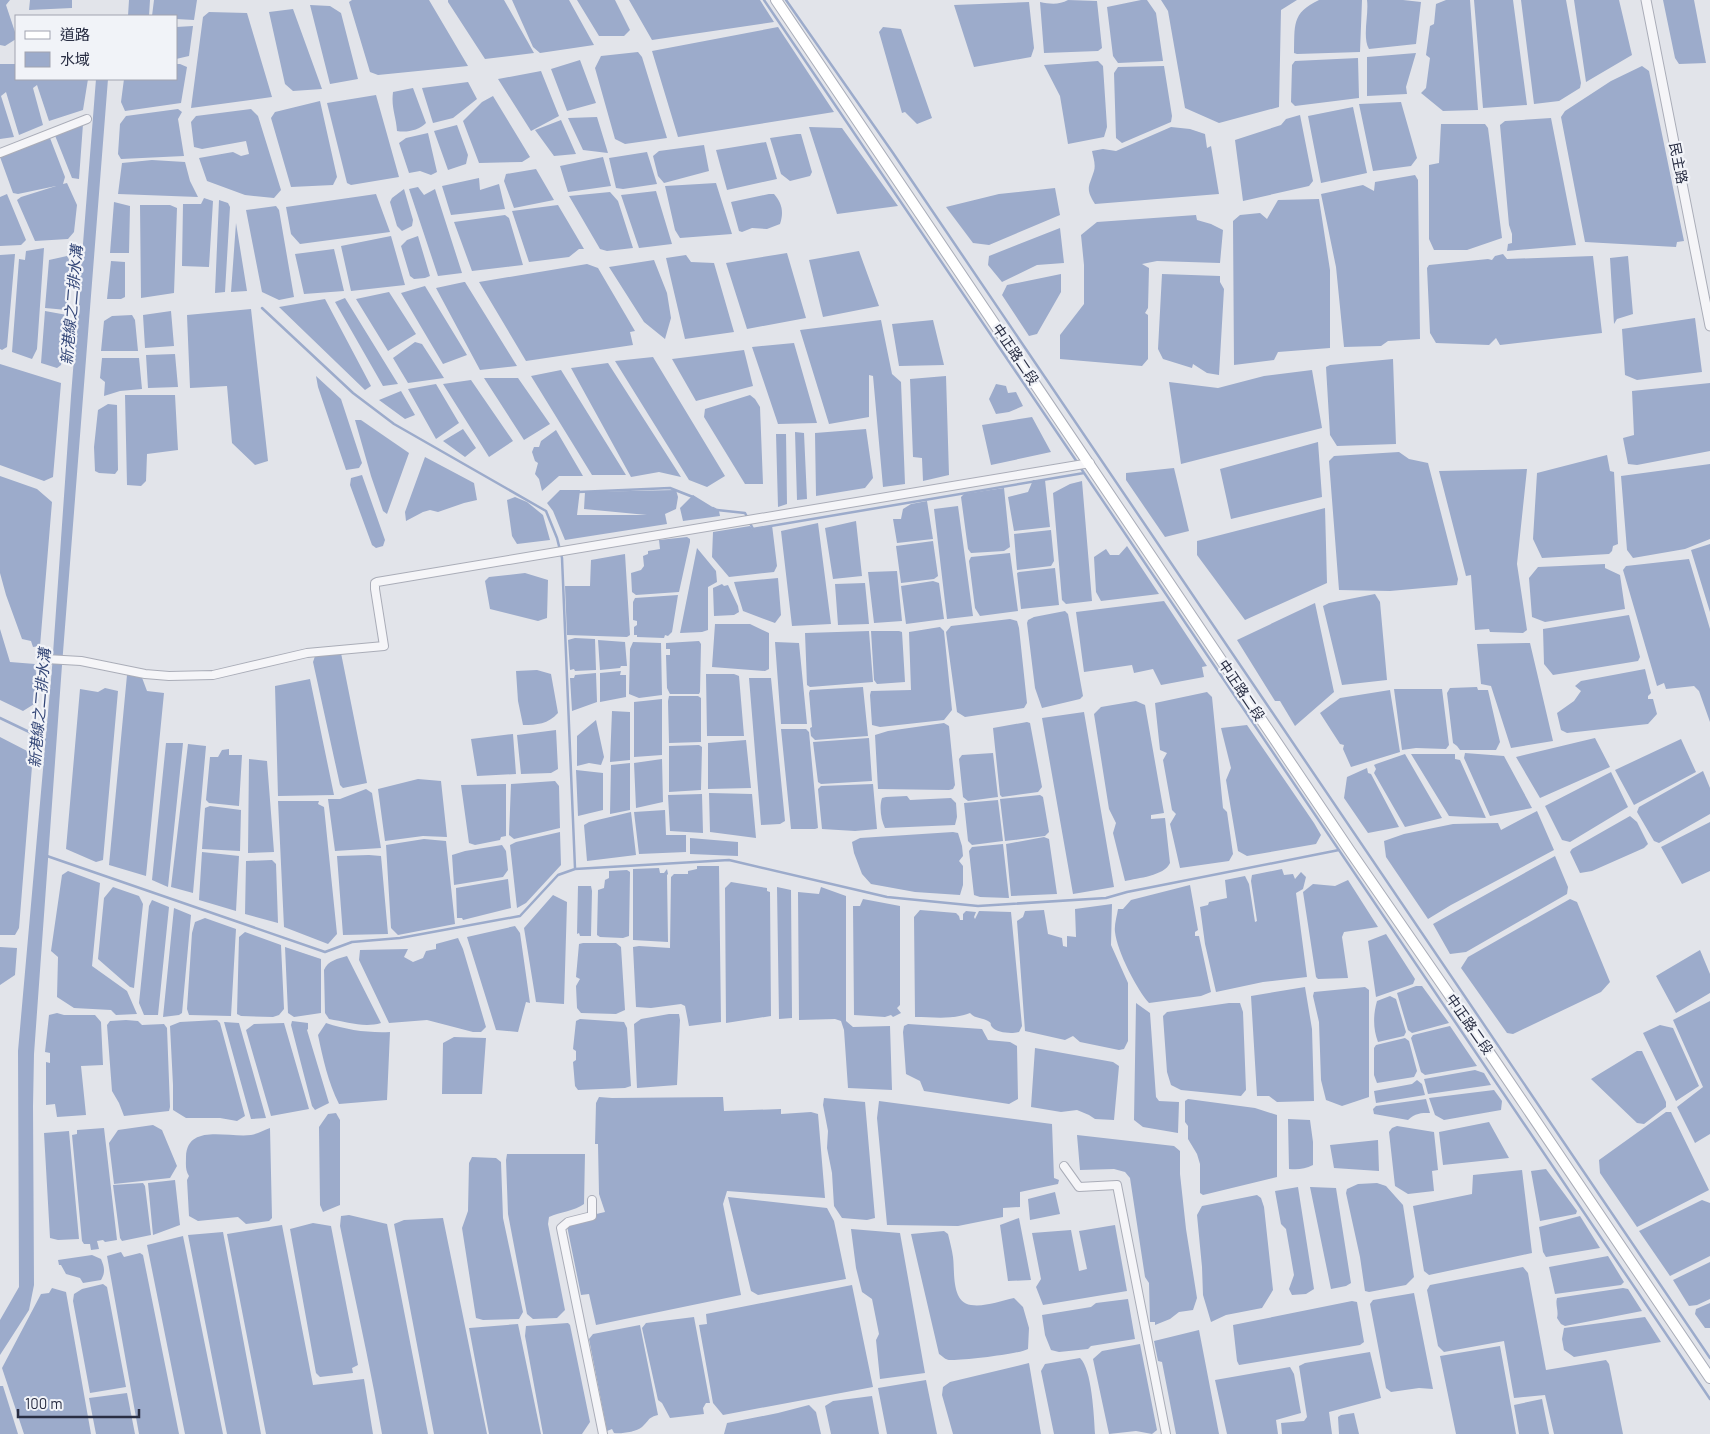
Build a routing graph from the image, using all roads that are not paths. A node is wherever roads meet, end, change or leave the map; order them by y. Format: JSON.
{"nodes":[{"id":1,"x":776,"y":0,"type":"edge"},
{"id":2,"x":1646,"y":0,"type":"edge"},
{"id":3,"x":87,"y":119,"type":"dead end"},
{"id":4,"x":0,"y":153,"type":"edge"},
{"id":5,"x":1710,"y":326,"type":"edge"},
{"id":6,"x":1090,"y":463,"type":"junction"},
{"id":7,"x":46,"y":659,"type":"dead end"},
{"id":8,"x":1064,"y":1166,"type":"dead end"},
{"id":9,"x":592,"y":1200,"type":"dead end"},
{"id":10,"x":1710,"y":1378,"type":"edge"},
{"id":11,"x":602,"y":1434,"type":"edge"},
{"id":12,"x":1166,"y":1434,"type":"edge"}],
"edges":[{"from":1,"to":6,"type":"main road","name":"中正路二段"},
{"from":2,"to":5,"type":"street","name":"民主路"},
{"from":3,"to":4,"type":"street"},
{"from":6,"to":7,"type":"street"},
{"from":6,"to":10,"type":"main road","name":"中正路二段"},
{"from":8,"to":12,"type":"street"},
{"from":9,"to":11,"type":"street"}]}
